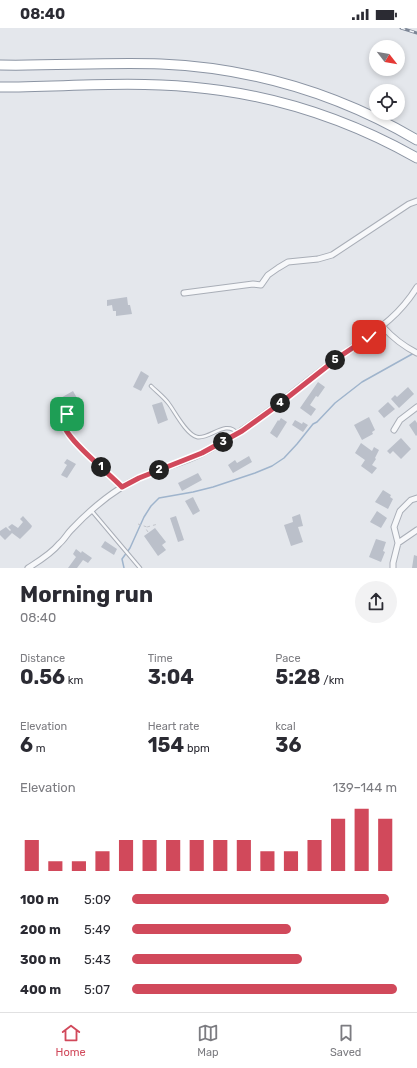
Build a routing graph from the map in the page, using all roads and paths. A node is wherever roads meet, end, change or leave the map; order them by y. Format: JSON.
{"nodes":[{"id":1,"x":0,"y":66,"type":"edge"},
{"id":2,"x":0,"y":87,"type":"edge"},
{"id":3,"x":417,"y":140,"type":"edge"},
{"id":4,"x":417,"y":158,"type":"edge"},
{"id":5,"x":417,"y":201,"type":"edge"},
{"id":6,"x":417,"y":286,"type":"edge"},
{"id":7,"x":184,"y":292,"type":"dead end"},
{"id":8,"x":383,"y":326,"type":"junction"},
{"id":9,"x":417,"y":353,"type":"edge"},
{"id":10,"x":151,"y":386,"type":"dead end"},
{"id":11,"x":77,"y":407,"type":"dead end"},
{"id":12,"x":417,"y":407,"type":"edge"},
{"id":13,"x":394,"y":430,"type":"dead end"},
{"id":14,"x":237,"y":433,"type":"junction"},
{"id":15,"x":122,"y":487,"type":"junction"},
{"id":16,"x":417,"y":498,"type":"edge"},
{"id":17,"x":91,"y":510,"type":"junction"},
{"id":18,"x":138,"y":524,"type":"dead end"},
{"id":19,"x":158,"y":524,"type":"dead end"},
{"id":20,"x":147,"y":527,"type":"junction"},
{"id":21,"x":417,"y":530,"type":"edge"},
{"id":22,"x":148,"y":532,"type":"dead end"},
{"id":23,"x":398,"y":543,"type":"junction"},
{"id":24,"x":28,"y":568,"type":"edge"},
{"id":25,"x":140,"y":568,"type":"edge"},
{"id":26,"x":393,"y":568,"type":"edge"}],
"edges":[{"from":1,"to":3,"type":"highway"},
{"from":2,"to":4,"type":"highway"},
{"from":5,"to":7,"type":"street"},
{"from":6,"to":8,"type":"street"},
{"from":8,"to":9,"type":"street"},
{"from":8,"to":14,"type":"street"},
{"from":10,"to":14,"type":"lane"},
{"from":11,"to":15,"type":"lane"},
{"from":12,"to":13,"type":"street"},
{"from":14,"to":15,"type":"street"},
{"from":15,"to":17,"type":"street"},
{"from":16,"to":23,"type":"street"},
{"from":17,"to":24,"type":"street"},
{"from":17,"to":25,"type":"lane"},
{"from":18,"to":20,"type":"path"},
{"from":19,"to":20,"type":"path"},
{"from":20,"to":22,"type":"path"},
{"from":21,"to":23,"type":"street"},
{"from":23,"to":26,"type":"street"}]}
